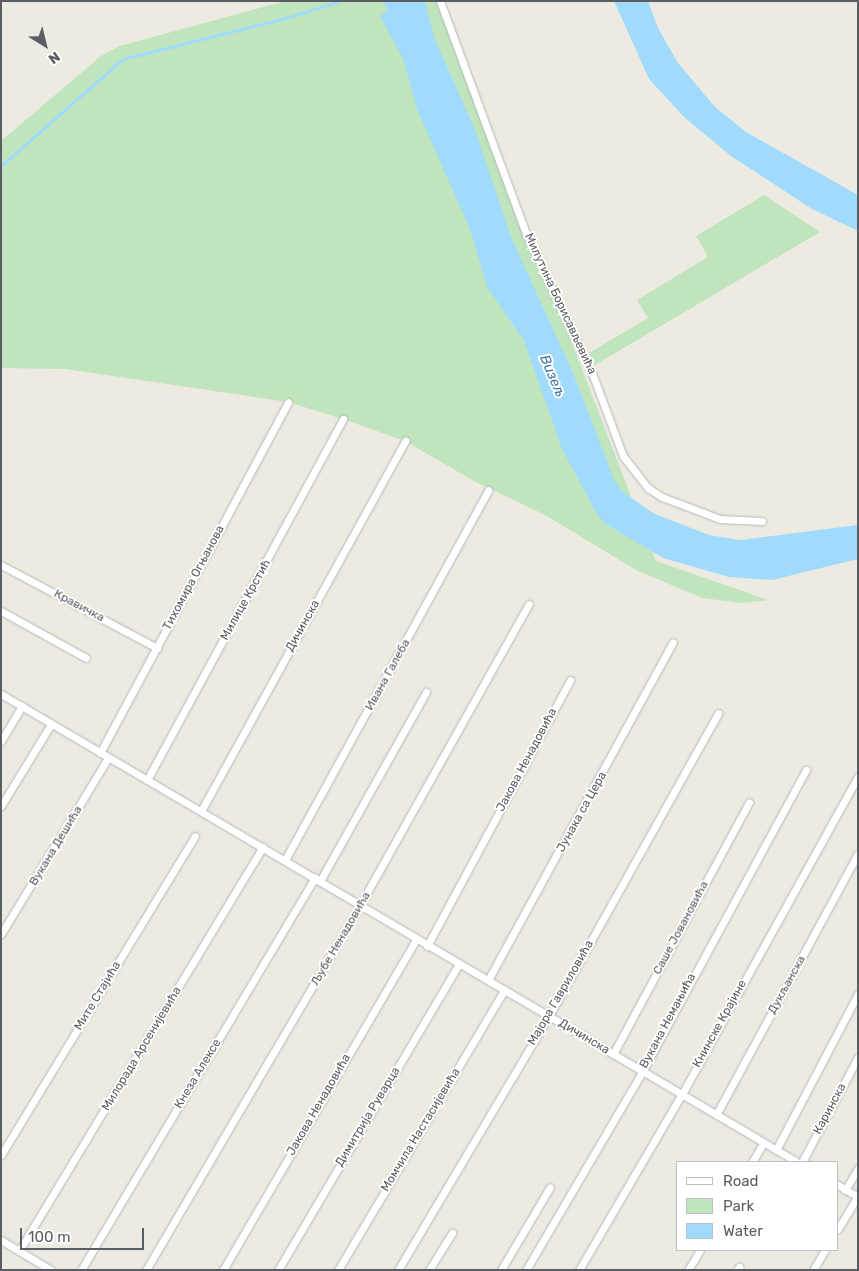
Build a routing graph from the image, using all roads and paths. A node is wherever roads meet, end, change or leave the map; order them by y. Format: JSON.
{"nodes":[{"id":1,"x":440,"y":1,"type":"edge"},
{"id":2,"x":288,"y":402,"type":"dead end"},
{"id":3,"x":343,"y":419,"type":"dead end"},
{"id":4,"x":405,"y":440,"type":"dead end"},
{"id":5,"x":488,"y":490,"type":"dead end"},
{"id":6,"x":762,"y":521,"type":"dead end"},
{"id":7,"x":1,"y":565,"type":"edge"},
{"id":8,"x":529,"y":604,"type":"dead end"},
{"id":9,"x":1,"y":611,"type":"edge"},
{"id":10,"x":673,"y":642,"type":"dead end"},
{"id":11,"x":157,"y":648,"type":"junction"},
{"id":12,"x":86,"y":658,"type":"dead end"},
{"id":13,"x":570,"y":680,"type":"dead end"},
{"id":14,"x":426,"y":692,"type":"dead end"},
{"id":15,"x":1,"y":694,"type":"edge"},
{"id":16,"x":22,"y":706,"type":"junction"},
{"id":17,"x":718,"y":713,"type":"dead end"},
{"id":18,"x":51,"y":724,"type":"junction"},
{"id":19,"x":1,"y":741,"type":"edge"},
{"id":20,"x":100,"y":753,"type":"junction"},
{"id":21,"x":108,"y":758,"type":"junction"},
{"id":22,"x":806,"y":770,"type":"dead end"},
{"id":23,"x":858,"y":776,"type":"edge"},
{"id":24,"x":147,"y":780,"type":"junction"},
{"id":25,"x":750,"y":802,"type":"dead end"},
{"id":26,"x":1,"y":806,"type":"edge"},
{"id":27,"x":201,"y":811,"type":"junction"},
{"id":28,"x":195,"y":836,"type":"dead end"},
{"id":29,"x":263,"y":847,"type":"junction"},
{"id":30,"x":858,"y":854,"type":"edge"},
{"id":31,"x":285,"y":860,"type":"junction"},
{"id":32,"x":317,"y":879,"type":"junction"},
{"id":33,"x":360,"y":906,"type":"junction"},
{"id":34,"x":1,"y":934,"type":"edge"},
{"id":35,"x":416,"y":940,"type":"junction"},
{"id":36,"x":427,"y":946,"type":"junction"},
{"id":37,"x":459,"y":964,"type":"junction"},
{"id":38,"x":488,"y":980,"type":"junction"},
{"id":39,"x":504,"y":990,"type":"junction"},
{"id":40,"x":858,"y":994,"type":"edge"},
{"id":41,"x":549,"y":1016,"type":"junction"},
{"id":42,"x":613,"y":1054,"type":"junction"},
{"id":43,"x":858,"y":1057,"type":"edge"},
{"id":44,"x":642,"y":1072,"type":"junction"},
{"id":45,"x":682,"y":1094,"type":"junction"},
{"id":46,"x":716,"y":1114,"type":"junction"},
{"id":47,"x":763,"y":1144,"type":"junction"},
{"id":48,"x":776,"y":1150,"type":"junction"},
{"id":49,"x":1,"y":1155,"type":"edge"},
{"id":50,"x":753,"y":1161,"type":"edge"},
{"id":51,"x":795,"y":1161,"type":"edge"},
{"id":52,"x":803,"y":1161,"type":"edge"},
{"id":53,"x":858,"y":1168,"type":"edge"},
{"id":54,"x":839,"y":1186,"type":"edge"},
{"id":55,"x":550,"y":1187,"type":"dead end"},
{"id":56,"x":845,"y":1190,"type":"junction"},
{"id":57,"x":857,"y":1197,"type":"edge"},
{"id":58,"x":839,"y":1227,"type":"edge"},
{"id":59,"x":452,"y":1233,"type":"dead end"},
{"id":60,"x":1,"y":1240,"type":"edge"},
{"id":61,"x":19,"y":1251,"type":"junction"},
{"id":62,"x":699,"y":1251,"type":"edge"},
{"id":63,"x":824,"y":1251,"type":"edge"},
{"id":64,"x":41,"y":1267,"type":"edge"},
{"id":65,"x":51,"y":1270,"type":"edge"},
{"id":66,"x":81,"y":1270,"type":"edge"},
{"id":67,"x":146,"y":1270,"type":"edge"},
{"id":68,"x":223,"y":1270,"type":"edge"},
{"id":69,"x":278,"y":1270,"type":"edge"},
{"id":70,"x":338,"y":1270,"type":"edge"},
{"id":71,"x":398,"y":1270,"type":"edge"},
{"id":72,"x":429,"y":1270,"type":"edge"},
{"id":73,"x":501,"y":1270,"type":"edge"},
{"id":74,"x":526,"y":1270,"type":"edge"},
{"id":75,"x":578,"y":1270,"type":"edge"},
{"id":76,"x":688,"y":1270,"type":"edge"},
{"id":77,"x":813,"y":1270,"type":"edge"}],
"edges":[{"from":1,"to":6,"type":"street","name":"Милутина Борисављевића"},
{"from":2,"to":11,"type":"street","name":"Тихомира Огњанова"},
{"from":3,"to":24,"type":"street","name":"Милице Крстић"},
{"from":4,"to":27,"type":"street","name":"Дичинска"},
{"from":5,"to":31,"type":"street","name":"Ивана Галеба"},
{"from":7,"to":11,"type":"street","name":"Кравичка"},
{"from":8,"to":33,"type":"street","name":"Љубе Ненадовића"},
{"from":9,"to":12,"type":"street"},
{"from":10,"to":38,"type":"street","name":"Јунака са Цера"},
{"from":11,"to":20,"type":"street","name":"Тихомира Огњанова"},
{"from":13,"to":36,"type":"street","name":"Јакова Ненадовића"},
{"from":14,"to":32,"type":"street"},
{"from":15,"to":16,"type":"street","name":"Дичинска"},
{"from":16,"to":18,"type":"street","name":"Дичинска"},
{"from":16,"to":19,"type":"street"},
{"from":17,"to":41,"type":"street","name":"Мајора Гавриловића"},
{"from":18,"to":20,"type":"street","name":"Дичинска"},
{"from":18,"to":26,"type":"street"},
{"from":20,"to":21,"type":"street","name":"Дичинска"},
{"from":21,"to":24,"type":"street","name":"Дичинска"},
{"from":21,"to":34,"type":"street","name":"Вукана Дешића"},
{"from":22,"to":44,"type":"street","name":"Вукана Немањића"},
{"from":23,"to":45,"type":"street","name":"Книнске Крајине"},
{"from":24,"to":27,"type":"street","name":"Дичинска"},
{"from":25,"to":42,"type":"street","name":"Саше Јовановића"},
{"from":27,"to":29,"type":"street","name":"Дичинска"},
{"from":28,"to":49,"type":"street","name":"Мите Стајића"},
{"from":29,"to":31,"type":"street","name":"Дичинска"},
{"from":29,"to":61,"type":"street","name":"Милорада Арсенијевића"},
{"from":30,"to":46,"type":"street","name":"Дукљанска"},
{"from":31,"to":32,"type":"street","name":"Дичинска"},
{"from":32,"to":33,"type":"street","name":"Дичинска"},
{"from":32,"to":66,"type":"street","name":"Кнеза Алексе"},
{"from":33,"to":35,"type":"street","name":"Дичинска"},
{"from":33,"to":67,"type":"street","name":"Љубе Ненадовића"},
{"from":35,"to":36,"type":"street","name":"Дичинска"},
{"from":35,"to":68,"type":"street","name":"Јакова Ненадовића"},
{"from":36,"to":37,"type":"street","name":"Дичинска"},
{"from":37,"to":38,"type":"street","name":"Дичинска"},
{"from":37,"to":69,"type":"street","name":"Димитрија Руварца"},
{"from":38,"to":39,"type":"street","name":"Дичинска"},
{"from":39,"to":41,"type":"street","name":"Дичинска"},
{"from":39,"to":70,"type":"street","name":"Момчила Настасијевића"},
{"from":40,"to":48,"type":"street"},
{"from":41,"to":42,"type":"street","name":"Дичинска"},
{"from":41,"to":71,"type":"street","name":"Мајора Гавриловића"},
{"from":42,"to":44,"type":"street","name":"Дичинска"},
{"from":43,"to":52,"type":"street","name":"Каринска"},
{"from":44,"to":45,"type":"street","name":"Дичинска"},
{"from":44,"to":74,"type":"street","name":"Вукана Немањића"},
{"from":45,"to":46,"type":"street","name":"Дичинска"},
{"from":45,"to":75,"type":"street","name":"Книнске Крајине"},
{"from":46,"to":47,"type":"street","name":"Дичинска"},
{"from":47,"to":48,"type":"street","name":"Дичинска"},
{"from":47,"to":50,"type":"street"},
{"from":48,"to":51,"type":"street","name":"Дичинска"},
{"from":53,"to":56,"type":"street"},
{"from":54,"to":56,"type":"street"},
{"from":55,"to":73,"type":"street"},
{"from":56,"to":57,"type":"street"},
{"from":57,"to":58,"type":"street"},
{"from":59,"to":72,"type":"street"},
{"from":60,"to":61,"type":"street"},
{"from":61,"to":64,"type":"street"},
{"from":62,"to":76,"type":"street"},
{"from":63,"to":77,"type":"street"},
{"from":64,"to":65,"type":"street"}]}
